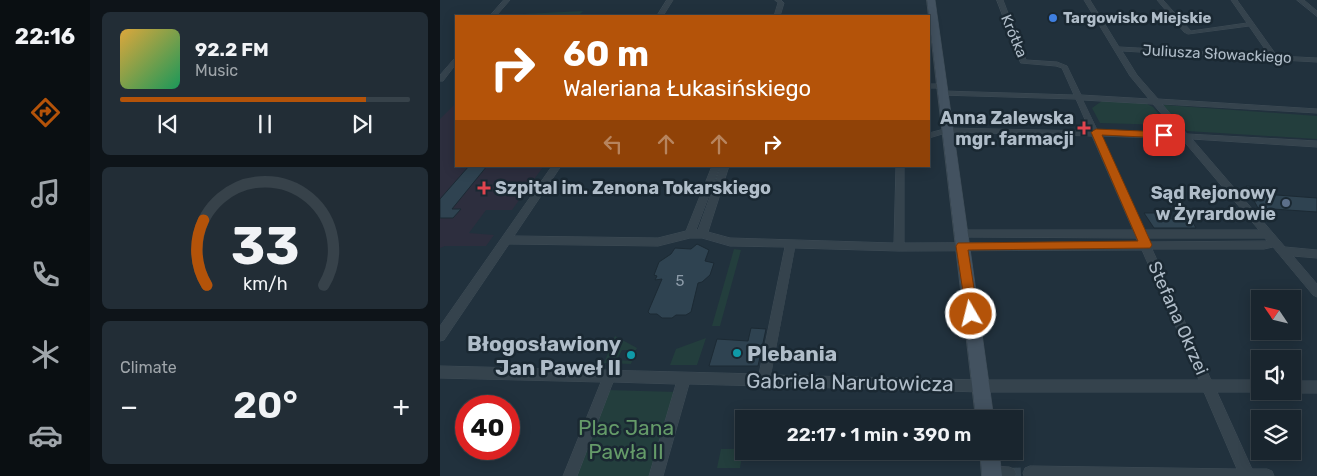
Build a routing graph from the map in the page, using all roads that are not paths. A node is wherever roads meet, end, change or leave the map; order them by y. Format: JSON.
{"nodes":[{"id":1,"x":507,"y":0,"type":"edge"},
{"id":2,"x":670,"y":0,"type":"edge"},
{"id":3,"x":778,"y":0,"type":"edge"},
{"id":4,"x":931,"y":0,"type":"edge"},
{"id":5,"x":1000,"y":0,"type":"edge"},
{"id":6,"x":1087,"y":0,"type":"edge"},
{"id":7,"x":1160,"y":0,"type":"edge"},
{"id":8,"x":1234,"y":0,"type":"edge"},
{"id":9,"x":1300,"y":0,"type":"edge"},
{"id":10,"x":1317,"y":14,"type":"edge"},
{"id":11,"x":494,"y":15,"type":"edge"},
{"id":12,"x":661,"y":15,"type":"edge"},
{"id":13,"x":771,"y":15,"type":"edge"},
{"id":14,"x":777,"y":15,"type":"edge"},
{"id":15,"x":1251,"y":24,"type":"junction"},
{"id":16,"x":1116,"y":49,"type":"junction"},
{"id":17,"x":1274,"y":58,"type":"junction"},
{"id":18,"x":1317,"y":60,"type":"edge"},
{"id":19,"x":455,"y":61,"type":"edge"},
{"id":20,"x":440,"y":79,"type":"edge"},
{"id":21,"x":930,"y":86,"type":"edge"},
{"id":22,"x":942,"y":90,"type":"junction"},
{"id":23,"x":1078,"y":96,"type":"junction"},
{"id":24,"x":1154,"y":101,"type":"junction"},
{"id":25,"x":1317,"y":112,"type":"edge"},
{"id":26,"x":948,"y":130,"type":"junction"},
{"id":27,"x":1096,"y":132,"type":"junction"},
{"id":28,"x":930,"y":136,"type":"edge"},
{"id":29,"x":1183,"y":136,"type":"junction"},
{"id":30,"x":1317,"y":144,"type":"edge"},
{"id":31,"x":556,"y":167,"type":"edge"},
{"id":32,"x":716,"y":167,"type":"edge"},
{"id":33,"x":725,"y":167,"type":"edge"},
{"id":34,"x":900,"y":167,"type":"edge"},
{"id":35,"x":690,"y":234,"type":"junction"},
{"id":36,"x":702,"y":234,"type":"junction"},
{"id":37,"x":1141,"y":234,"type":"junction"},
{"id":38,"x":1267,"y":234,"type":"junction"},
{"id":39,"x":506,"y":240,"type":"junction"},
{"id":40,"x":961,"y":240,"type":"junction"},
{"id":41,"x":1275,"y":243,"type":"junction"},
{"id":42,"x":790,"y":244,"type":"junction"},
{"id":43,"x":1146,"y":245,"type":"junction"},
{"id":44,"x":899,"y":247,"type":"junction"},
{"id":45,"x":1282,"y":251,"type":"junction"},
{"id":46,"x":1317,"y":254,"type":"edge"},
{"id":47,"x":1317,"y":292,"type":"edge"},
{"id":48,"x":440,"y":336,"type":"edge"},
{"id":49,"x":440,"y":372,"type":"edge"},
{"id":50,"x":609,"y":376,"type":"junction"},
{"id":51,"x":684,"y":379,"type":"junction"},
{"id":52,"x":764,"y":380,"type":"junction"},
{"id":53,"x":981,"y":386,"type":"junction"},
{"id":54,"x":1208,"y":386,"type":"junction"},
{"id":55,"x":1251,"y":386,"type":"edge"},
{"id":56,"x":1301,"y":387,"type":"edge"},
{"id":57,"x":1317,"y":387,"type":"edge"},
{"id":58,"x":984,"y":410,"type":"edge"},
{"id":59,"x":992,"y":460,"type":"edge"},
{"id":60,"x":997,"y":474,"type":"edge"},
{"id":61,"x":1030,"y":474,"type":"dead end"},
{"id":62,"x":570,"y":476,"type":"edge"},
{"id":63,"x":656,"y":476,"type":"edge"},
{"id":64,"x":1248,"y":476,"type":"edge"},
{"id":65,"x":1267,"y":476,"type":"edge"}],
"edges":[{"from":1,"to":11,"type":"street"},
{"from":2,"to":12,"type":"street"},
{"from":3,"to":13,"type":"street"},
{"from":3,"to":14,"type":"street"},
{"from":4,"to":22,"type":"street"},
{"from":5,"to":23,"type":"street","name":"Krótka"},
{"from":6,"to":16,"type":"street"},
{"from":7,"to":15,"type":"street"},
{"from":8,"to":15,"type":"street"},
{"from":9,"to":10,"type":"street"},
{"from":15,"to":17,"type":"street"},
{"from":16,"to":17,"type":"street","name":"Juliusza Słowackiego"},
{"from":16,"to":24,"type":"street"},
{"from":17,"to":18,"type":"street","name":"Juliusza Słowackiego"},
{"from":19,"to":20,"type":"street"},
{"from":21,"to":22,"type":"street"},
{"from":22,"to":23,"type":"street"},
{"from":22,"to":26,"type":"street"},
{"from":23,"to":24,"type":"street"},
{"from":23,"to":27,"type":"street","name":"Stefana Okrzei"},
{"from":24,"to":25,"type":"street"},
{"from":24,"to":29,"type":"street"},
{"from":26,"to":27,"type":"street"},
{"from":26,"to":28,"type":"street"},
{"from":26,"to":40,"type":"street"},
{"from":27,"to":29,"type":"street"},
{"from":27,"to":37,"type":"street","name":"Stefana Okrzei"},
{"from":29,"to":30,"type":"street"},
{"from":29,"to":38,"type":"street"},
{"from":31,"to":39,"type":"street"},
{"from":32,"to":35,"type":"street"},
{"from":33,"to":36,"type":"street"},
{"from":34,"to":44,"type":"street"},
{"from":35,"to":36,"type":"street"},
{"from":35,"to":39,"type":"street"},
{"from":36,"to":42,"type":"street"},
{"from":37,"to":38,"type":"street"},
{"from":37,"to":40,"type":"street"},
{"from":37,"to":43,"type":"street","name":"Stefana Okrzei"},
{"from":38,"to":41,"type":"street"},
{"from":39,"to":48,"type":"street"},
{"from":40,"to":43,"type":"street"},
{"from":40,"to":44,"type":"street"},
{"from":40,"to":53,"type":"street"},
{"from":41,"to":43,"type":"street"},
{"from":41,"to":45,"type":"street"},
{"from":42,"to":44,"type":"street"},
{"from":42,"to":52,"type":"street"},
{"from":43,"to":54,"type":"street","name":"Stefana Okrzei"},
{"from":45,"to":46,"type":"street"},
{"from":45,"to":47,"type":"street"},
{"from":49,"to":50,"type":"street","name":"Gabriela Narutowicza"},
{"from":50,"to":51,"type":"street","name":"Gabriela Narutowicza"},
{"from":50,"to":62,"type":"street"},
{"from":51,"to":52,"type":"street","name":"Gabriela Narutowicza"},
{"from":51,"to":63,"type":"street"},
{"from":52,"to":53,"type":"street","name":"Gabriela Narutowicza"},
{"from":53,"to":54,"type":"street","name":"Gabriela Narutowicza"},
{"from":53,"to":58,"type":"street"},
{"from":54,"to":55,"type":"street","name":"Gabriela Narutowicza"},
{"from":54,"to":64,"type":"street","name":"Stefana Okrzei"},
{"from":56,"to":57,"type":"street"},
{"from":59,"to":60,"type":"street"},
{"from":61,"to":64,"type":"street"},
{"from":64,"to":65,"type":"street"}]}
